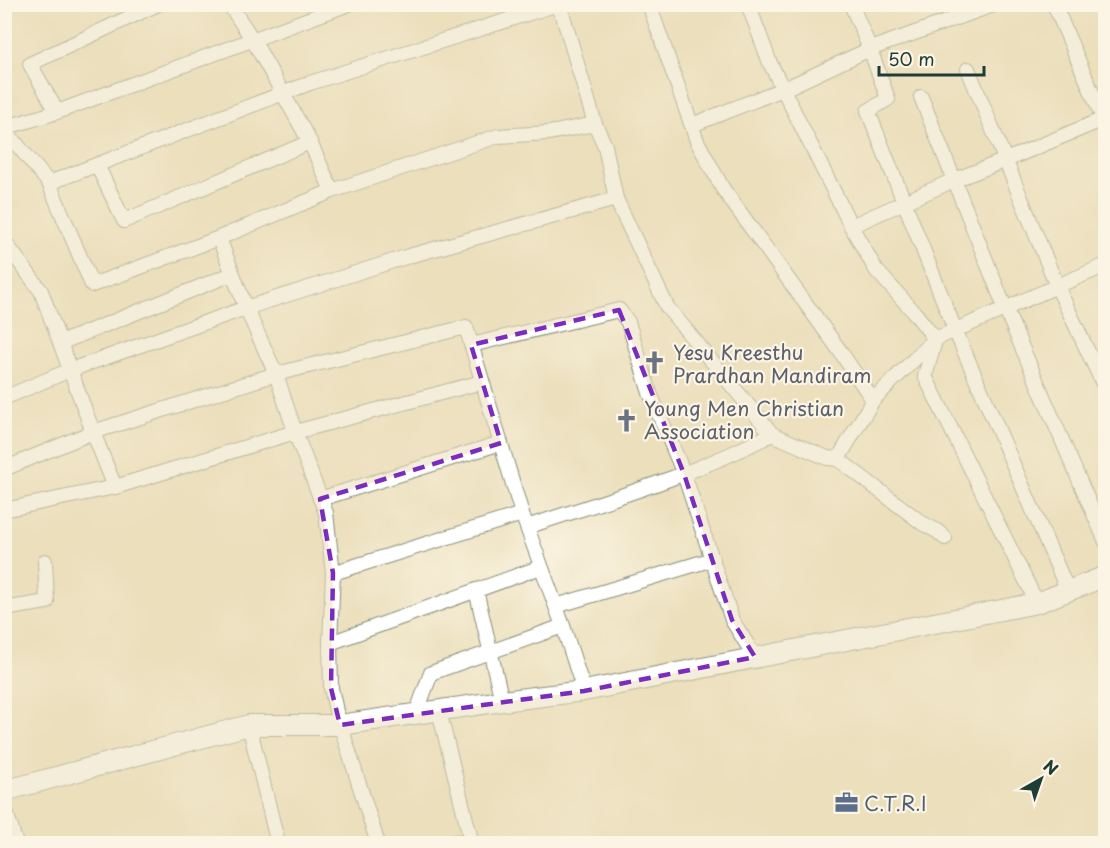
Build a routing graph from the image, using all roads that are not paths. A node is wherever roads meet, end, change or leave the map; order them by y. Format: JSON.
{"nodes":[{"id":1,"x":158,"y":4,"type":"edge"},
{"id":2,"x":229,"y":4,"type":"edge"},
{"id":3,"x":349,"y":4,"type":"edge"},
{"id":4,"x":649,"y":4,"type":"edge"},
{"id":5,"x":748,"y":4,"type":"edge"},
{"id":6,"x":851,"y":4,"type":"edge"},
{"id":7,"x":996,"y":4,"type":"edge"},
{"id":8,"x":1054,"y":4,"type":"edge"},
{"id":9,"x":555,"y":5,"type":"edge"},
{"id":10,"x":328,"y":9,"type":"edge"},
{"id":11,"x":253,"y":40,"type":"junction"},
{"id":12,"x":870,"y":50,"type":"junction"},
{"id":13,"x":968,"y":69,"type":"dead end"},
{"id":14,"x":783,"y":88,"type":"junction"},
{"id":15,"x":282,"y":94,"type":"junction"},
{"id":16,"x":921,"y":97,"type":"dead end"},
{"id":17,"x":57,"y":112,"type":"junction"},
{"id":18,"x":1105,"y":121,"type":"edge"},
{"id":19,"x":595,"y":123,"type":"junction"},
{"id":20,"x":692,"y":125,"type":"junction"},
{"id":21,"x":4,"y":128,"type":"edge"},
{"id":22,"x":310,"y":142,"type":"junction"},
{"id":23,"x":1005,"y":160,"type":"junction"},
{"id":24,"x":97,"y":165,"type":"junction"},
{"id":25,"x":954,"y":180,"type":"junction"},
{"id":26,"x":49,"y":183,"type":"junction"},
{"id":27,"x":332,"y":190,"type":"junction"},
{"id":28,"x":616,"y":199,"type":"junction"},
{"id":29,"x":904,"y":202,"type":"junction"},
{"id":30,"x":851,"y":226,"type":"junction"},
{"id":31,"x":219,"y":238,"type":"junction"},
{"id":32,"x":4,"y":241,"type":"edge"},
{"id":33,"x":1106,"y":265,"type":"edge"},
{"id":34,"x":232,"y":274,"type":"junction"},
{"id":35,"x":1057,"y":286,"type":"junction"},
{"id":36,"x":246,"y":308,"type":"junction"},
{"id":37,"x":1005,"y":308,"type":"junction"},
{"id":38,"x":956,"y":330,"type":"junction"},
{"id":39,"x":935,"y":339,"type":"junction"},
{"id":40,"x":60,"y":343,"type":"junction"},
{"id":41,"x":471,"y":345,"type":"junction"},
{"id":42,"x":70,"y":370,"type":"junction"},
{"id":43,"x":276,"y":374,"type":"junction"},
{"id":44,"x":482,"y":382,"type":"junction"},
{"id":45,"x":1106,"y":390,"type":"edge"},
{"id":46,"x":4,"y":398,"type":"edge"},
{"id":47,"x":873,"y":400,"type":"junction"},
{"id":48,"x":93,"y":432,"type":"junction"},
{"id":49,"x":295,"y":432,"type":"junction"},
{"id":50,"x":772,"y":434,"type":"junction"},
{"id":51,"x":501,"y":443,"type":"junction"},
{"id":52,"x":838,"y":459,"type":"junction"},
{"id":53,"x":4,"y":469,"type":"edge"},
{"id":54,"x":684,"y":474,"type":"junction"},
{"id":55,"x":115,"y":487,"type":"junction"},
{"id":56,"x":321,"y":499,"type":"junction"},
{"id":57,"x":4,"y":510,"type":"edge"},
{"id":58,"x":525,"y":521,"type":"junction"},
{"id":59,"x":945,"y":538,"type":"dead end"},
{"id":60,"x":1106,"y":542,"type":"edge"},
{"id":61,"x":713,"y":559,"type":"junction"},
{"id":62,"x":45,"y":561,"type":"dead end"},
{"id":63,"x":541,"y":567,"type":"junction"},
{"id":64,"x":333,"y":573,"type":"junction"},
{"id":65,"x":1106,"y":576,"type":"edge"},
{"id":66,"x":476,"y":590,"type":"junction"},
{"id":67,"x":1068,"y":591,"type":"junction"},
{"id":68,"x":1037,"y":603,"type":"junction"},
{"id":69,"x":556,"y":606,"type":"junction"},
{"id":70,"x":4,"y":609,"type":"edge"},
{"id":71,"x":563,"y":626,"type":"junction"},
{"id":72,"x":330,"y":643,"type":"junction"},
{"id":73,"x":490,"y":652,"type":"junction"},
{"id":74,"x":755,"y":657,"type":"junction"},
{"id":75,"x":584,"y":690,"type":"junction"},
{"id":76,"x":502,"y":701,"type":"junction"},
{"id":77,"x":439,"y":711,"type":"junction"},
{"id":78,"x":416,"y":714,"type":"junction"},
{"id":79,"x":249,"y":725,"type":"junction"},
{"id":80,"x":340,"y":725,"type":"junction"},
{"id":81,"x":4,"y":791,"type":"edge"},
{"id":82,"x":4,"y":805,"type":"edge"},
{"id":83,"x":471,"y":842,"type":"edge"},
{"id":84,"x":16,"y":843,"type":"edge"},
{"id":85,"x":278,"y":843,"type":"edge"},
{"id":86,"x":378,"y":843,"type":"edge"},
{"id":87,"x":440,"y":843,"type":"edge"}],
"edges":[{"from":1,"to":17,"type":"street"},
{"from":2,"to":11,"type":"street"},
{"from":3,"to":10,"type":"street"},
{"from":4,"to":20,"type":"street"},
{"from":5,"to":14,"type":"street"},
{"from":6,"to":12,"type":"street"},
{"from":7,"to":12,"type":"street"},
{"from":8,"to":18,"type":"street"},
{"from":9,"to":15,"type":"street"},
{"from":9,"to":19,"type":"street"},
{"from":10,"to":11,"type":"street"},
{"from":11,"to":15,"type":"street"},
{"from":11,"to":17,"type":"street"},
{"from":12,"to":14,"type":"street"},
{"from":12,"to":29,"type":"street"},
{"from":13,"to":23,"type":"street"},
{"from":14,"to":20,"type":"street"},
{"from":14,"to":30,"type":"street"},
{"from":15,"to":22,"type":"street"},
{"from":15,"to":24,"type":"street"},
{"from":16,"to":25,"type":"street"},
{"from":17,"to":21,"type":"street"},
{"from":18,"to":23,"type":"street"},
{"from":19,"to":27,"type":"street"},
{"from":19,"to":28,"type":"street"},
{"from":20,"to":47,"type":"street"},
{"from":21,"to":26,"type":"street"},
{"from":22,"to":24,"type":"street"},
{"from":22,"to":27,"type":"street"},
{"from":23,"to":25,"type":"street"},
{"from":23,"to":35,"type":"street"},
{"from":24,"to":26,"type":"street"},
{"from":25,"to":29,"type":"street"},
{"from":25,"to":37,"type":"street"},
{"from":26,"to":31,"type":"street"},
{"from":27,"to":31,"type":"street"},
{"from":28,"to":36,"type":"street"},
{"from":28,"to":50,"type":"street"},
{"from":29,"to":30,"type":"street"},
{"from":29,"to":38,"type":"street"},
{"from":30,"to":39,"type":"street"},
{"from":31,"to":34,"type":"street"},
{"from":32,"to":40,"type":"street"},
{"from":33,"to":35,"type":"street"},
{"from":34,"to":36,"type":"street"},
{"from":34,"to":40,"type":"street"},
{"from":35,"to":37,"type":"street"},
{"from":35,"to":45,"type":"street"},
{"from":36,"to":42,"type":"street"},
{"from":36,"to":43,"type":"street"},
{"from":37,"to":38,"type":"street"},
{"from":37,"to":60,"type":"street"},
{"from":38,"to":39,"type":"street"},
{"from":38,"to":67,"type":"street"},
{"from":39,"to":47,"type":"street"},
{"from":39,"to":68,"type":"street"},
{"from":40,"to":42,"type":"street"},
{"from":41,"to":43,"type":"street"},
{"from":41,"to":44,"type":"street"},
{"from":41,"to":54,"type":"street"},
{"from":42,"to":46,"type":"street"},
{"from":42,"to":48,"type":"street"},
{"from":43,"to":48,"type":"street"},
{"from":43,"to":49,"type":"street"},
{"from":44,"to":49,"type":"street"},
{"from":44,"to":51,"type":"street"},
{"from":47,"to":52,"type":"street"},
{"from":48,"to":53,"type":"street"},
{"from":48,"to":55,"type":"street"},
{"from":49,"to":55,"type":"street"},
{"from":49,"to":56,"type":"street"},
{"from":50,"to":52,"type":"street"},
{"from":50,"to":54,"type":"street"},
{"from":51,"to":56,"type":"street"},
{"from":51,"to":58,"type":"street"},
{"from":52,"to":59,"type":"street"},
{"from":54,"to":58,"type":"street"},
{"from":54,"to":61,"type":"street"},
{"from":55,"to":57,"type":"street"},
{"from":56,"to":64,"type":"street"},
{"from":58,"to":63,"type":"street"},
{"from":58,"to":64,"type":"street"},
{"from":61,"to":69,"type":"street"},
{"from":61,"to":74,"type":"street"},
{"from":62,"to":70,"type":"street"},
{"from":63,"to":66,"type":"street"},
{"from":63,"to":69,"type":"street"},
{"from":64,"to":72,"type":"street"},
{"from":65,"to":67,"type":"street"},
{"from":66,"to":72,"type":"street"},
{"from":66,"to":73,"type":"street"},
{"from":67,"to":68,"type":"street"},
{"from":68,"to":74,"type":"street"},
{"from":69,"to":71,"type":"street"},
{"from":71,"to":73,"type":"street"},
{"from":71,"to":75,"type":"street"},
{"from":72,"to":80,"type":"street"},
{"from":73,"to":76,"type":"street"},
{"from":73,"to":78,"type":"street"},
{"from":74,"to":75,"type":"street"},
{"from":75,"to":76,"type":"street"},
{"from":76,"to":77,"type":"street"},
{"from":77,"to":78,"type":"street"},
{"from":77,"to":83,"type":"street"},
{"from":78,"to":80,"type":"street"},
{"from":79,"to":80,"type":"street"},
{"from":79,"to":81,"type":"street"},
{"from":79,"to":85,"type":"street"},
{"from":80,"to":86,"type":"street"},
{"from":82,"to":84,"type":"street"},
{"from":83,"to":87,"type":"street"}]}
